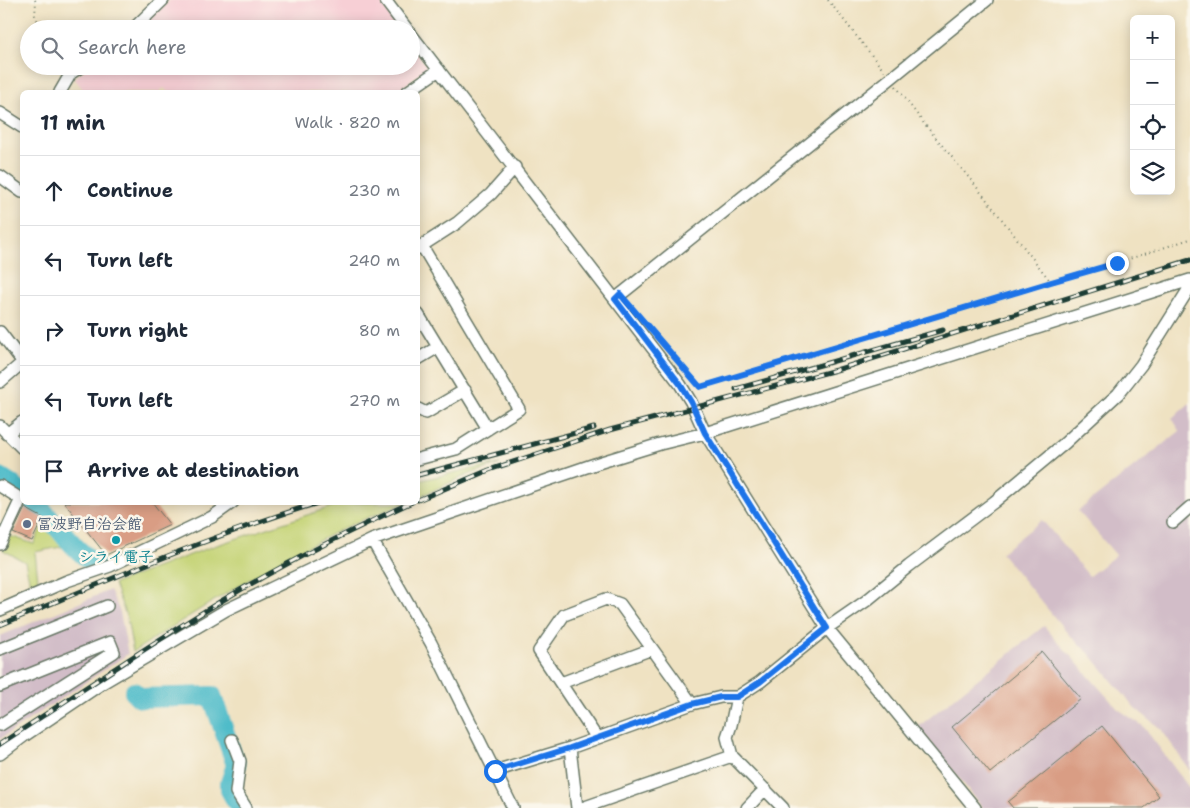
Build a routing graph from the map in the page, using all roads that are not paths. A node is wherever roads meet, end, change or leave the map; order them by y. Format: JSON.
{"nodes":[{"id":1,"x":163,"y":0,"type":"edge"},
{"id":2,"x":385,"y":0,"type":"edge"},
{"id":3,"x":982,"y":1,"type":"edge"},
{"id":4,"x":142,"y":20,"type":"edge"},
{"id":5,"x":401,"y":20,"type":"edge"},
{"id":6,"x":420,"y":46,"type":"edge"},
{"id":7,"x":439,"y":70,"type":"junction"},
{"id":8,"x":70,"y":75,"type":"edge"},
{"id":9,"x":61,"y":90,"type":"edge"},
{"id":10,"x":410,"y":90,"type":"edge"},
{"id":11,"x":0,"y":113,"type":"edge"},
{"id":12,"x":20,"y":126,"type":"edge"},
{"id":13,"x":515,"y":167,"type":"junction"},
{"id":14,"x":0,"y":176,"type":"edge"},
{"id":15,"x":20,"y":191,"type":"edge"},
{"id":16,"x":420,"y":247,"type":"edge"},
{"id":17,"x":1190,"y":280,"type":"edge"},
{"id":18,"x":1190,"y":287,"type":"edge"},
{"id":19,"x":615,"y":299,"type":"junction"},
{"id":20,"x":420,"y":317,"type":"edge"},
{"id":21,"x":0,"y":332,"type":"edge"},
{"id":22,"x":438,"y":348,"type":"junction"},
{"id":23,"x":420,"y":358,"type":"edge"},
{"id":24,"x":20,"y":359,"type":"edge"},
{"id":25,"x":20,"y":364,"type":"edge"},
{"id":26,"x":0,"y":382,"type":"edge"},
{"id":27,"x":465,"y":390,"type":"junction"},
{"id":28,"x":420,"y":410,"type":"edge"},
{"id":29,"x":20,"y":423,"type":"edge"},
{"id":30,"x":488,"y":429,"type":"junction"},
{"id":31,"x":4,"y":430,"type":"edge"},
{"id":32,"x":705,"y":433,"type":"junction"},
{"id":33,"x":20,"y":446,"type":"edge"},
{"id":34,"x":420,"y":458,"type":"edge"},
{"id":35,"x":0,"y":486,"type":"edge"},
{"id":36,"x":20,"y":498,"type":"edge"},
{"id":37,"x":20,"y":501,"type":"edge"},
{"id":38,"x":229,"y":505,"type":"edge"},
{"id":39,"x":1190,"y":507,"type":"edge"},
{"id":40,"x":1173,"y":522,"type":"dead end"},
{"id":41,"x":372,"y":540,"type":"junction"},
{"id":42,"x":0,"y":544,"type":"edge"},
{"id":43,"x":107,"y":606,"type":"dead end"},
{"id":44,"x":0,"y":610,"type":"edge"},
{"id":45,"x":827,"y":628,"type":"junction"},
{"id":46,"x":0,"y":649,"type":"edge"},
{"id":47,"x":652,"y":650,"type":"junction"},
{"id":48,"x":561,"y":683,"type":"junction"},
{"id":49,"x":0,"y":686,"type":"edge"},
{"id":50,"x":737,"y":697,"type":"junction"},
{"id":51,"x":692,"y":704,"type":"junction"},
{"id":52,"x":0,"y":725,"type":"edge"},
{"id":53,"x":597,"y":738,"type":"junction"},
{"id":54,"x":232,"y":740,"type":"dead end"},
{"id":55,"x":570,"y":748,"type":"junction"},
{"id":56,"x":0,"y":754,"type":"edge"},
{"id":57,"x":732,"y":756,"type":"junction"},
{"id":58,"x":495,"y":771,"type":"junction"},
{"id":59,"x":765,"y":789,"type":"junction"},
{"id":60,"x":246,"y":808,"type":"edge"},
{"id":61,"x":514,"y":808,"type":"edge"},
{"id":62,"x":577,"y":808,"type":"edge"},
{"id":63,"x":582,"y":808,"type":"edge"},
{"id":64,"x":747,"y":808,"type":"edge"},
{"id":65,"x":783,"y":808,"type":"edge"},
{"id":66,"x":975,"y":808,"type":"edge"}],
"edges":[{"from":1,"to":4,"type":"street"},
{"from":2,"to":5,"type":"street"},
{"from":3,"to":19,"type":"street"},
{"from":6,"to":7,"type":"street"},
{"from":7,"to":10,"type":"street"},
{"from":7,"to":13,"type":"street"},
{"from":8,"to":9,"type":"street"},
{"from":11,"to":12,"type":"street"},
{"from":13,"to":16,"type":"street"},
{"from":13,"to":19,"type":"street"},
{"from":14,"to":15,"type":"street"},
{"from":16,"to":30,"type":"street"},
{"from":17,"to":32,"type":"street"},
{"from":18,"to":45,"type":"street"},
{"from":19,"to":32,"type":"street"},
{"from":20,"to":22,"type":"street"},
{"from":21,"to":24,"type":"street"},
{"from":22,"to":23,"type":"street"},
{"from":22,"to":27,"type":"street"},
{"from":25,"to":26,"type":"street"},
{"from":27,"to":28,"type":"street"},
{"from":27,"to":30,"type":"street"},
{"from":29,"to":31,"type":"street"},
{"from":30,"to":34,"type":"street"},
{"from":31,"to":33,"type":"street"},
{"from":32,"to":41,"type":"street"},
{"from":32,"to":45,"type":"street"},
{"from":35,"to":36,"type":"street"},
{"from":37,"to":42,"type":"street"},
{"from":38,"to":44,"type":"street"},
{"from":39,"to":40,"type":"street"},
{"from":41,"to":56,"type":"street"},
{"from":41,"to":58,"type":"street"},
{"from":43,"to":46,"type":"street"},
{"from":45,"to":50,"type":"street"},
{"from":45,"to":66,"type":"street"},
{"from":47,"to":48,"type":"street"},
{"from":47,"to":48,"type":"street"},
{"from":47,"to":51,"type":"street"},
{"from":48,"to":53,"type":"street"},
{"from":49,"to":52,"type":"street"},
{"from":50,"to":51,"type":"street"},
{"from":50,"to":57,"type":"street"},
{"from":51,"to":53,"type":"street"},
{"from":53,"to":55,"type":"street"},
{"from":54,"to":60,"type":"street"},
{"from":55,"to":58,"type":"street"},
{"from":55,"to":62,"type":"street"},
{"from":57,"to":59,"type":"street"},
{"from":57,"to":63,"type":"street"},
{"from":58,"to":61,"type":"street"},
{"from":59,"to":64,"type":"street"},
{"from":59,"to":65,"type":"street"}]}
